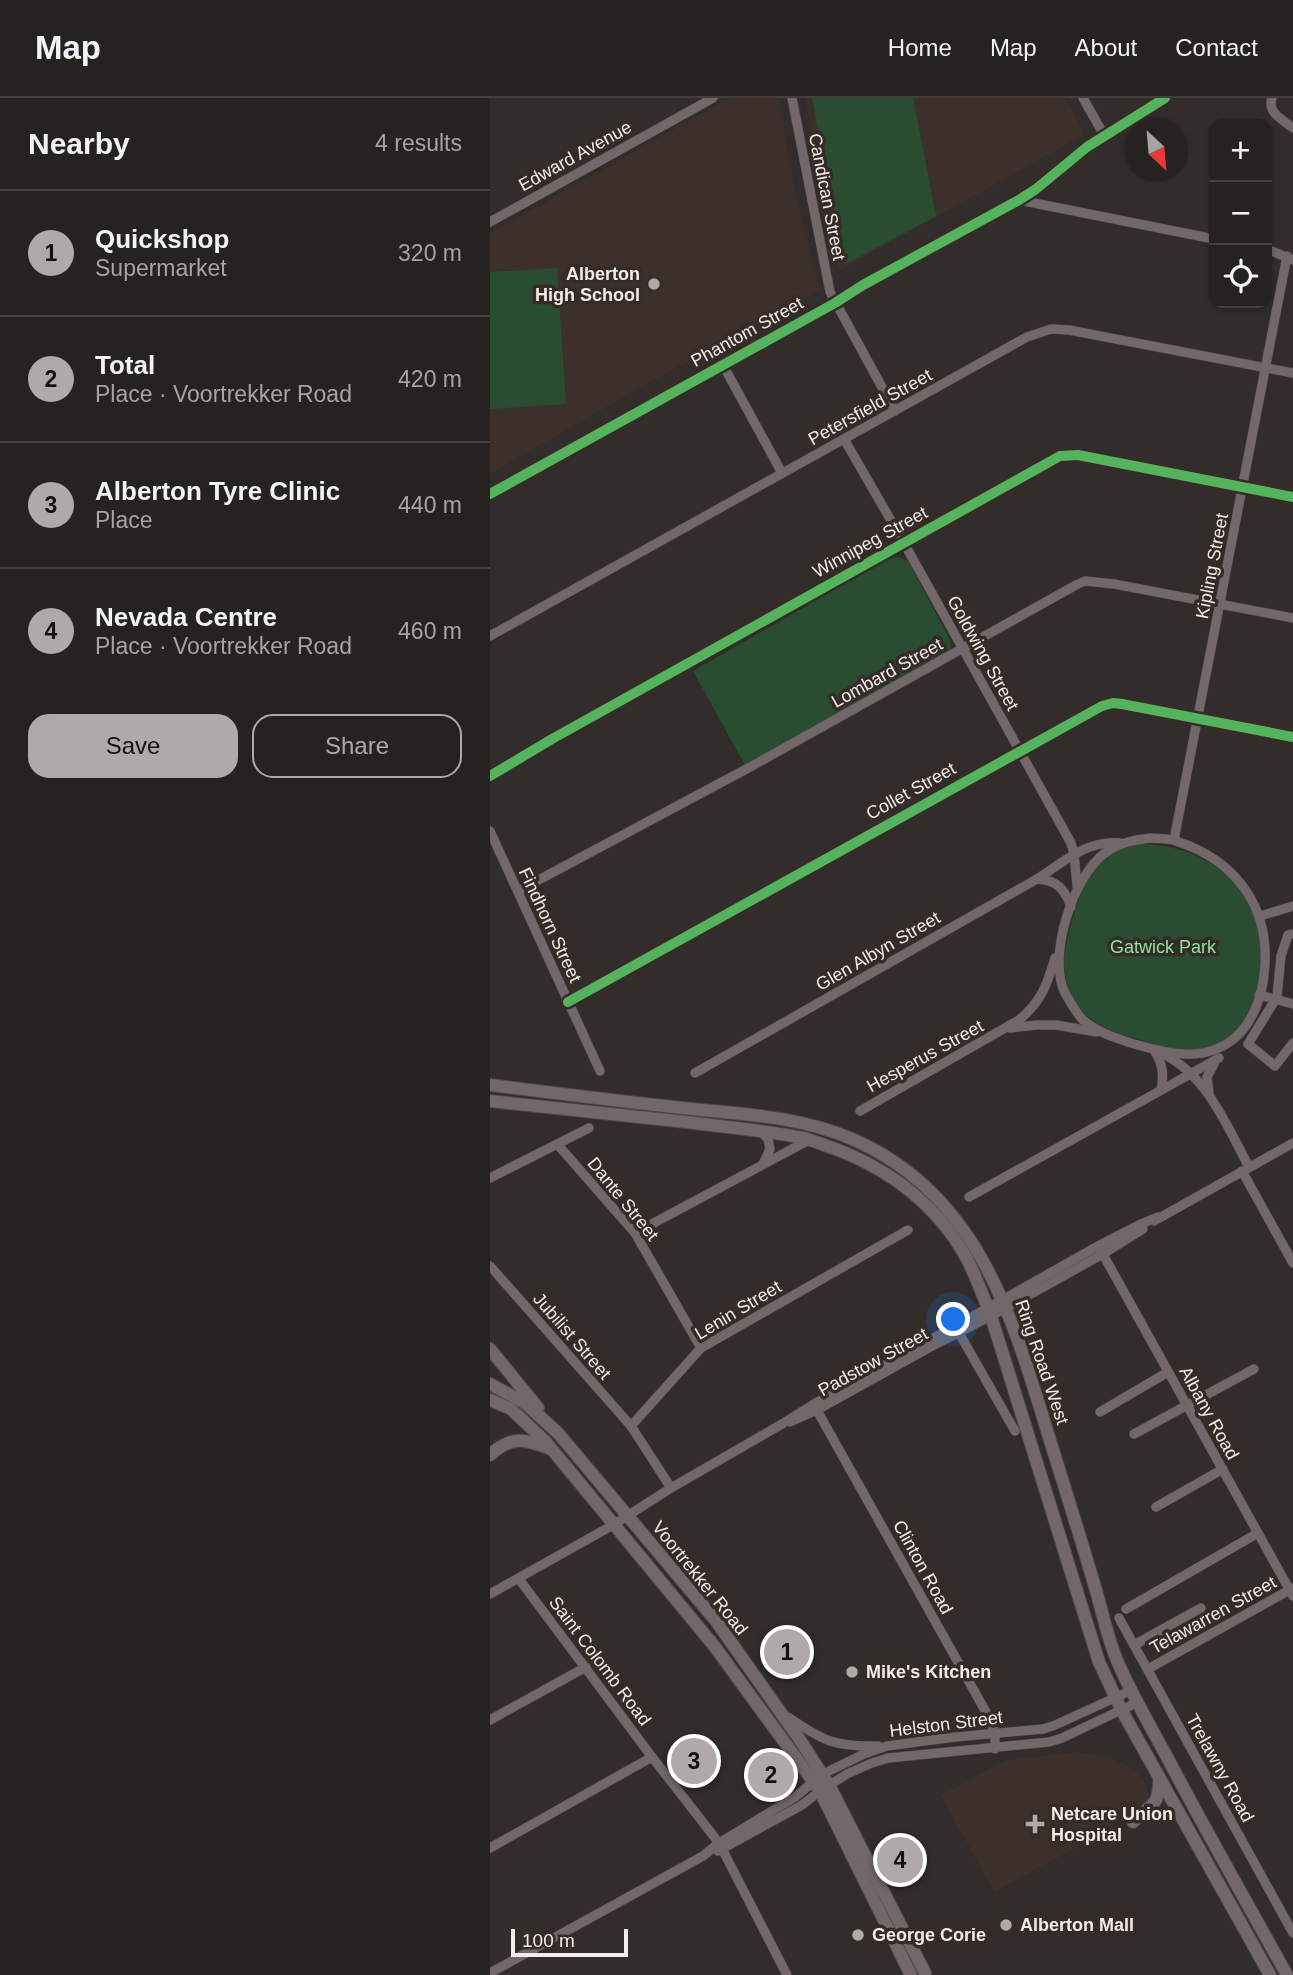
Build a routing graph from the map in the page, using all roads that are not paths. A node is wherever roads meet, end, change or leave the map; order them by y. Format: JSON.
{"nodes":[{"id":1,"x":713,"y":98,"type":"edge"},
{"id":2,"x":792,"y":98,"type":"edge"},
{"id":3,"x":1083,"y":98,"type":"edge"},
{"id":4,"x":1165,"y":98,"type":"edge"},
{"id":5,"x":1269,"y":100,"type":"edge"},
{"id":6,"x":1293,"y":128,"type":"edge"},
{"id":7,"x":1104,"y":135,"type":"junction"},
{"id":8,"x":1019,"y":200,"type":"junction"},
{"id":9,"x":490,"y":222,"type":"edge"},
{"id":10,"x":1209,"y":238,"type":"edge"},
{"id":11,"x":1272,"y":251,"type":"edge"},
{"id":12,"x":1290,"y":258,"type":"edge"},
{"id":13,"x":835,"y":303,"type":"junction"},
{"id":14,"x":723,"y":365,"type":"junction"},
{"id":15,"x":1265,"y":368,"type":"junction"},
{"id":16,"x":1293,"y":373,"type":"edge"},
{"id":17,"x":895,"y":411,"type":"junction"},
{"id":18,"x":844,"y":439,"type":"junction"},
{"id":19,"x":782,"y":473,"type":"junction"},
{"id":20,"x":1243,"y":488,"type":"junction"},
{"id":21,"x":490,"y":494,"type":"edge"},
{"id":22,"x":1293,"y":497,"type":"edge"},
{"id":23,"x":904,"y":543,"type":"junction"},
{"id":24,"x":1221,"y":603,"type":"junction"},
{"id":25,"x":1293,"y":618,"type":"edge"},
{"id":26,"x":490,"y":636,"type":"edge"},
{"id":27,"x":963,"y":649,"type":"junction"},
{"id":28,"x":1198,"y":718,"type":"junction"},
{"id":29,"x":1293,"y":737,"type":"edge"},
{"id":30,"x":1020,"y":750,"type":"junction"},
{"id":31,"x":490,"y":776,"type":"edge"},
{"id":32,"x":490,"y":831,"type":"edge"},
{"id":33,"x":1174,"y":840,"type":"junction"},
{"id":34,"x":1122,"y":844,"type":"junction"},
{"id":35,"x":1074,"y":853,"type":"junction"},
{"id":36,"x":1037,"y":879,"type":"junction"},
{"id":37,"x":1077,"y":888,"type":"junction"},
{"id":38,"x":517,"y":891,"type":"junction"},
{"id":39,"x":1293,"y":906,"type":"edge"},
{"id":40,"x":1071,"y":907,"type":"junction"},
{"id":41,"x":1260,"y":916,"type":"junction"},
{"id":42,"x":1293,"y":934,"type":"edge"},
{"id":43,"x":1060,"y":943,"type":"junction"},
{"id":44,"x":1259,"y":996,"type":"junction"},
{"id":45,"x":1276,"y":999,"type":"junction"},
{"id":46,"x":568,"y":1002,"type":"junction"},
{"id":47,"x":1293,"y":1004,"type":"edge"},
{"id":48,"x":1245,"y":1027,"type":"junction"},
{"id":49,"x":1006,"y":1029,"type":"junction"},
{"id":50,"x":1102,"y":1033,"type":"junction"},
{"id":51,"x":1293,"y":1043,"type":"edge"},
{"id":52,"x":1157,"y":1051,"type":"junction"},
{"id":53,"x":1219,"y":1058,"type":"junction"},
{"id":54,"x":600,"y":1070,"type":"dead end"},
{"id":55,"x":695,"y":1073,"type":"dead end"},
{"id":56,"x":1193,"y":1074,"type":"junction"},
{"id":57,"x":490,"y":1084,"type":"edge"},
{"id":58,"x":1161,"y":1090,"type":"junction"},
{"id":59,"x":1210,"y":1097,"type":"junction"},
{"id":60,"x":490,"y":1101,"type":"edge"},
{"id":61,"x":860,"y":1111,"type":"dead end"},
{"id":62,"x":589,"y":1128,"type":"dead end"},
{"id":63,"x":759,"y":1130,"type":"junction"},
{"id":64,"x":812,"y":1133,"type":"junction"},
{"id":65,"x":1293,"y":1143,"type":"edge"},
{"id":66,"x":558,"y":1145,"type":"junction"},
{"id":67,"x":763,"y":1163,"type":"junction"},
{"id":68,"x":1245,"y":1169,"type":"junction"},
{"id":69,"x":490,"y":1178,"type":"edge"},
{"id":70,"x":969,"y":1197,"type":"dead end"},
{"id":71,"x":908,"y":1230,"type":"dead end"},
{"id":72,"x":635,"y":1233,"type":"junction"},
{"id":73,"x":1100,"y":1250,"type":"junction"},
{"id":74,"x":1293,"y":1263,"type":"edge"},
{"id":75,"x":490,"y":1266,"type":"edge"},
{"id":76,"x":1004,"y":1304,"type":"junction"},
{"id":77,"x":990,"y":1312,"type":"junction"},
{"id":78,"x":959,"y":1332,"type":"junction"},
{"id":79,"x":701,"y":1348,"type":"junction"},
{"id":80,"x":490,"y":1349,"type":"edge"},
{"id":81,"x":1254,"y":1369,"type":"dead end"},
{"id":82,"x":1168,"y":1372,"type":"junction"},
{"id":83,"x":490,"y":1384,"type":"edge"},
{"id":84,"x":490,"y":1399,"type":"edge"},
{"id":85,"x":1188,"y":1406,"type":"junction"},
{"id":86,"x":815,"y":1407,"type":"junction"},
{"id":87,"x":1100,"y":1412,"type":"dead end"},
{"id":88,"x":631,"y":1426,"type":"junction"},
{"id":89,"x":1015,"y":1431,"type":"dead end"},
{"id":90,"x":558,"y":1433,"type":"junction"},
{"id":91,"x":1134,"y":1434,"type":"dead end"},
{"id":92,"x":551,"y":1449,"type":"junction"},
{"id":93,"x":490,"y":1455,"type":"edge"},
{"id":94,"x":1223,"y":1469,"type":"junction"},
{"id":95,"x":671,"y":1488,"type":"junction"},
{"id":96,"x":1156,"y":1507,"type":"dead end"},
{"id":97,"x":626,"y":1516,"type":"junction"},
{"id":98,"x":613,"y":1525,"type":"junction"},
{"id":99,"x":1258,"y":1533,"type":"junction"},
{"id":100,"x":519,"y":1579,"type":"junction"},
{"id":101,"x":1292,"y":1591,"type":"edge"},
{"id":102,"x":490,"y":1594,"type":"edge"},
{"id":103,"x":1201,"y":1608,"type":"dead end"},
{"id":104,"x":1126,"y":1609,"type":"dead end"},
{"id":105,"x":1119,"y":1618,"type":"dead end"},
{"id":106,"x":1134,"y":1645,"type":"junction"},
{"id":107,"x":586,"y":1667,"type":"junction"},
{"id":108,"x":1148,"y":1669,"type":"junction"},
{"id":109,"x":1135,"y":1696,"type":"junction"},
{"id":110,"x":1116,"y":1698,"type":"junction"},
{"id":111,"x":778,"y":1710,"type":"junction"},
{"id":112,"x":1122,"y":1711,"type":"junction"},
{"id":113,"x":490,"y":1720,"type":"edge"},
{"id":114,"x":995,"y":1734,"type":"junction"},
{"id":115,"x":887,"y":1746,"type":"junction"},
{"id":116,"x":995,"y":1749,"type":"junction"},
{"id":117,"x":652,"y":1757,"type":"junction"},
{"id":118,"x":1159,"y":1774,"type":"junction"},
{"id":119,"x":821,"y":1783,"type":"junction"},
{"id":120,"x":1133,"y":1822,"type":"dead end"},
{"id":121,"x":721,"y":1846,"type":"junction"},
{"id":122,"x":490,"y":1848,"type":"edge"},
{"id":123,"x":1293,"y":1933,"type":"edge"},
{"id":124,"x":492,"y":1974,"type":"edge"},
{"id":125,"x":924,"y":1974,"type":"edge"},
{"id":126,"x":787,"y":1975,"type":"edge"},
{"id":127,"x":911,"y":1975,"type":"edge"},
{"id":128,"x":1270,"y":1975,"type":"edge"},
{"id":129,"x":1287,"y":1975,"type":"edge"}],
"edges":[{"from":1,"to":9,"type":"street","name":"Edward Avenue"},
{"from":2,"to":13,"type":"street","name":"Candican Street"},
{"from":3,"to":7,"type":"street"},
{"from":4,"to":7,"type":"street","name":"Phantom Street"},
{"from":5,"to":6,"type":"street"},
{"from":7,"to":8,"type":"street","name":"Phantom Street"},
{"from":8,"to":10,"type":"street"},
{"from":8,"to":13,"type":"street","name":"Phantom Street"},
{"from":11,"to":12,"type":"street"},
{"from":12,"to":15,"type":"street","name":"Kipling Street"},
{"from":13,"to":14,"type":"street","name":"Phantom Street"},
{"from":13,"to":17,"type":"street","name":"Candican Street"},
{"from":14,"to":19,"type":"street"},
{"from":14,"to":21,"type":"street","name":"Phantom Street"},
{"from":15,"to":16,"type":"street","name":"Petersfield Street"},
{"from":15,"to":17,"type":"street","name":"Petersfield Street"},
{"from":15,"to":20,"type":"street","name":"Kipling Street"},
{"from":17,"to":18,"type":"street","name":"Petersfield Street"},
{"from":18,"to":19,"type":"street","name":"Petersfield Street"},
{"from":18,"to":23,"type":"street","name":"Goldwing Street"},
{"from":19,"to":26,"type":"street","name":"Petersfield Street"},
{"from":20,"to":22,"type":"street","name":"Winnipeg Street"},
{"from":20,"to":23,"type":"street","name":"Winnipeg Street"},
{"from":20,"to":24,"type":"street","name":"Kipling Street"},
{"from":23,"to":27,"type":"street","name":"Goldwing Street"},
{"from":23,"to":31,"type":"street","name":"Winnipeg Street"},
{"from":24,"to":25,"type":"street","name":"Lombard Street"},
{"from":24,"to":27,"type":"street","name":"Lombard Street"},
{"from":24,"to":28,"type":"street","name":"Kipling Street"},
{"from":27,"to":30,"type":"street","name":"Goldwing Street"},
{"from":27,"to":38,"type":"street","name":"Lombard Street"},
{"from":28,"to":29,"type":"street","name":"Collet Street"},
{"from":28,"to":30,"type":"street","name":"Collet Street"},
{"from":28,"to":33,"type":"street","name":"Kipling Street"},
{"from":30,"to":35,"type":"street","name":"Goldwing Street"},
{"from":30,"to":46,"type":"street","name":"Collet Street"},
{"from":32,"to":38,"type":"street","name":"Findhorn Street"},
{"from":33,"to":34,"type":"street"},
{"from":33,"to":41,"type":"street"},
{"from":34,"to":35,"type":"street","name":"Glen Albyn Street"},
{"from":34,"to":37,"type":"street"},
{"from":35,"to":36,"type":"street","name":"Glen Albyn Street"},
{"from":35,"to":37,"type":"street","name":"Goldwing Street"},
{"from":36,"to":40,"type":"street"},
{"from":36,"to":55,"type":"street","name":"Glen Albyn Street"},
{"from":37,"to":40,"type":"street"},
{"from":38,"to":46,"type":"street","name":"Findhorn Street"},
{"from":39,"to":41,"type":"street"},
{"from":40,"to":43,"type":"street"},
{"from":41,"to":44,"type":"street"},
{"from":42,"to":45,"type":"street"},
{"from":43,"to":49,"type":"street","name":"Hesperus Street"},
{"from":43,"to":50,"type":"street"},
{"from":44,"to":45,"type":"street"},
{"from":44,"to":48,"type":"street"},
{"from":45,"to":47,"type":"street"},
{"from":45,"to":51,"type":"street"},
{"from":46,"to":54,"type":"street","name":"Findhorn Street"},
{"from":48,"to":52,"type":"street"},
{"from":48,"to":53,"type":"street"},
{"from":49,"to":50,"type":"street","name":"Hesperus Street"},
{"from":49,"to":61,"type":"street","name":"Hesperus Street"},
{"from":50,"to":52,"type":"street"},
{"from":52,"to":56,"type":"street"},
{"from":52,"to":58,"type":"street"},
{"from":53,"to":56,"type":"street"},
{"from":53,"to":59,"type":"street"},
{"from":56,"to":58,"type":"street"},
{"from":56,"to":59,"type":"street"},
{"from":57,"to":64,"type":"main road","name":"Ring Road West"},
{"from":58,"to":70,"type":"street"},
{"from":59,"to":68,"type":"street"},
{"from":60,"to":63,"type":"main road","name":"Ring Road West"},
{"from":62,"to":66,"type":"street"},
{"from":63,"to":64,"type":"main road","name":"Ring Road West"},
{"from":63,"to":67,"type":"street"},
{"from":64,"to":67,"type":"street"},
{"from":64,"to":76,"type":"main road","name":"Ring Road West"},
{"from":64,"to":77,"type":"main road","name":"Ring Road West"},
{"from":65,"to":68,"type":"street","name":"Padstow Street"},
{"from":66,"to":69,"type":"street"},
{"from":66,"to":72,"type":"street","name":"Dante Street"},
{"from":67,"to":72,"type":"street"},
{"from":68,"to":73,"type":"street","name":"Padstow Street"},
{"from":68,"to":74,"type":"street"},
{"from":71,"to":79,"type":"street","name":"Lenin Street"},
{"from":72,"to":79,"type":"street","name":"Dante Street"},
{"from":73,"to":76,"type":"street","name":"Padstow Street"},
{"from":73,"to":82,"type":"street","name":"Albany Road"},
{"from":75,"to":88,"type":"street","name":"Jubilist Street"},
{"from":76,"to":77,"type":"street","name":"Padstow Street"},
{"from":76,"to":109,"type":"main road","name":"Ring Road West"},
{"from":77,"to":78,"type":"street","name":"Padstow Street"},
{"from":77,"to":86,"type":"street","name":"Padstow Street"},
{"from":77,"to":110,"type":"main road","name":"Ring Road West"},
{"from":78,"to":86,"type":"street","name":"Padstow Street"},
{"from":78,"to":89,"type":"street"},
{"from":79,"to":88,"type":"street","name":"Lenin Street"},
{"from":80,"to":90,"type":"main road"},
{"from":81,"to":85,"type":"street"},
{"from":82,"to":85,"type":"street","name":"Albany Road"},
{"from":82,"to":87,"type":"street"},
{"from":83,"to":90,"type":"main road","name":"Voortrekker Road"},
{"from":84,"to":92,"type":"main road","name":"Voortrekker Road"},
{"from":85,"to":91,"type":"street"},
{"from":85,"to":94,"type":"street","name":"Albany Road"},
{"from":86,"to":95,"type":"street","name":"Padstow Street"},
{"from":86,"to":114,"type":"street","name":"Clinton Road"},
{"from":88,"to":95,"type":"street"},
{"from":90,"to":97,"type":"main road","name":"Voortrekker Road"},
{"from":92,"to":93,"type":"main road"},
{"from":92,"to":98,"type":"main road","name":"Voortrekker Road"},
{"from":94,"to":96,"type":"street"},
{"from":94,"to":99,"type":"street","name":"Albany Road"},
{"from":95,"to":97,"type":"street","name":"Padstow Street"},
{"from":97,"to":98,"type":"street","name":"Padstow Street"},
{"from":97,"to":111,"type":"main road","name":"Voortrekker Road"},
{"from":98,"to":100,"type":"street","name":"Padstow Street"},
{"from":98,"to":119,"type":"main road","name":"Voortrekker Road"},
{"from":99,"to":101,"type":"street","name":"Albany Road"},
{"from":99,"to":104,"type":"street"},
{"from":100,"to":102,"type":"street","name":"Padstow Street"},
{"from":100,"to":107,"type":"street","name":"Saint Colomb Road"},
{"from":101,"to":108,"type":"street","name":"Telawarren Street"},
{"from":103,"to":106,"type":"street"},
{"from":105,"to":106,"type":"street","name":"Trelawny Road"},
{"from":106,"to":108,"type":"street","name":"Trelawny Road"},
{"from":107,"to":113,"type":"street"},
{"from":107,"to":117,"type":"street","name":"Saint Colomb Road"},
{"from":108,"to":123,"type":"street","name":"Trelawny Road"},
{"from":109,"to":110,"type":"street","name":"Helston Street"},
{"from":109,"to":112,"type":"street","name":"Helston Street"},
{"from":109,"to":129,"type":"main road","name":"Ring Road West"},
{"from":110,"to":112,"type":"main road","name":"Ring Road West"},
{"from":110,"to":114,"type":"street","name":"Helston Street"},
{"from":111,"to":115,"type":"street"},
{"from":111,"to":119,"type":"main road","name":"Voortrekker Road"},
{"from":112,"to":116,"type":"street","name":"Helston Street"},
{"from":112,"to":118,"type":"main road","name":"Ring Road West"},
{"from":114,"to":115,"type":"street","name":"Helston Street"},
{"from":114,"to":116,"type":"street","name":"Clinton Road"},
{"from":115,"to":119,"type":"street","name":"Helston Street"},
{"from":116,"to":119,"type":"street","name":"Helston Street"},
{"from":117,"to":121,"type":"street","name":"Saint Colomb Road"},
{"from":117,"to":122,"type":"street"},
{"from":118,"to":120,"type":"main road"},
{"from":118,"to":128,"type":"main road","name":"Ring Road West"},
{"from":119,"to":121,"type":"street","name":"Helston Street"},
{"from":119,"to":125,"type":"main road","name":"Voortrekker Road"},
{"from":119,"to":127,"type":"main road","name":"Voortrekker Road"},
{"from":121,"to":124,"type":"street","name":"Helston Street"},
{"from":121,"to":126,"type":"street","name":"Saint Colomb Road"}]}
